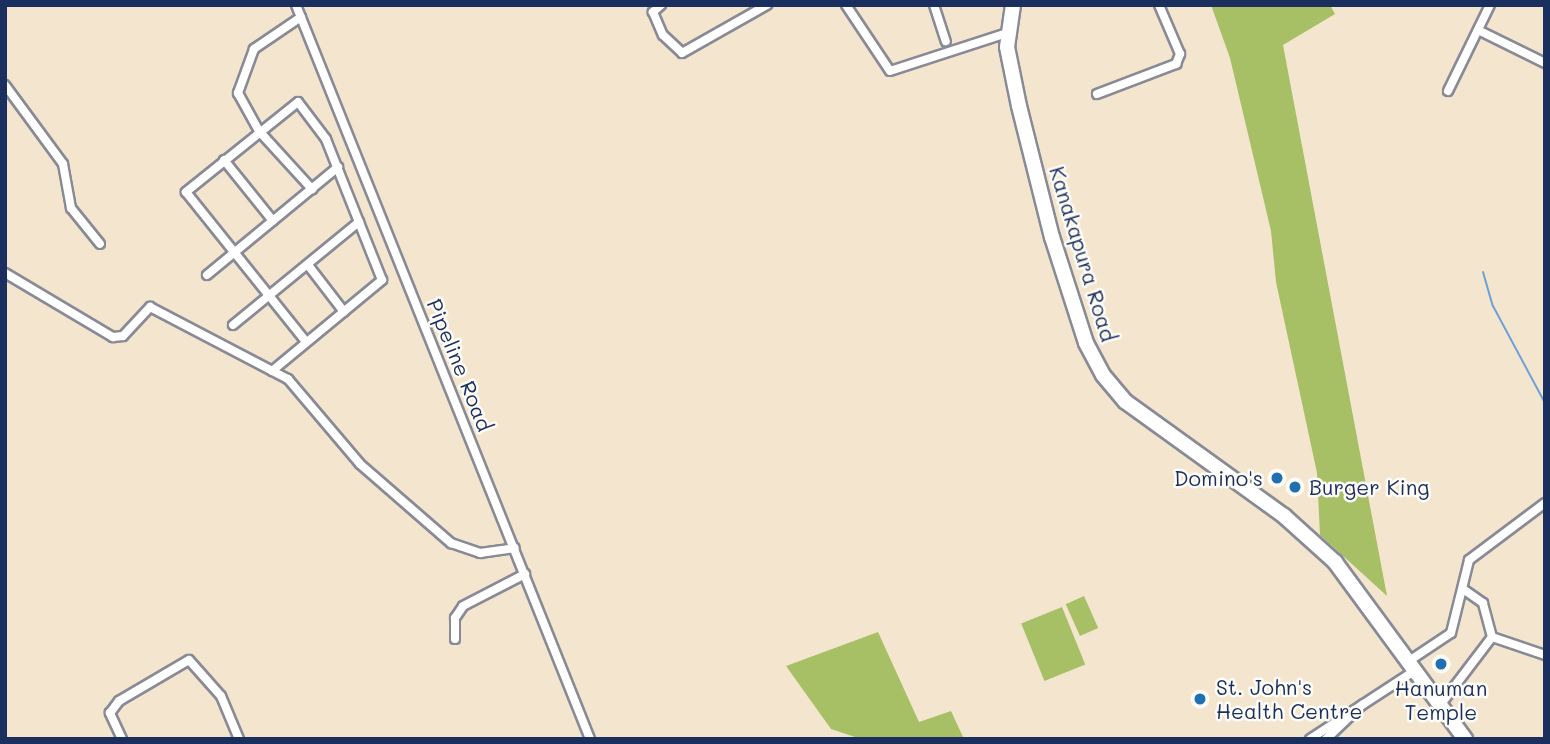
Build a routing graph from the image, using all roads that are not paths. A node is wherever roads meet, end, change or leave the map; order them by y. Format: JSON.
{"nodes":[{"id":1,"x":296,"y":5,"type":"edge"},
{"id":2,"x":661,"y":5,"type":"edge"},
{"id":3,"x":766,"y":5,"type":"edge"},
{"id":4,"x":846,"y":5,"type":"edge"},
{"id":5,"x":934,"y":5,"type":"edge"},
{"id":6,"x":1013,"y":5,"type":"edge"},
{"id":7,"x":1159,"y":5,"type":"edge"},
{"id":8,"x":1490,"y":5,"type":"edge"},
{"id":9,"x":301,"y":17,"type":"junction"},
{"id":10,"x":1478,"y":30,"type":"junction"},
{"id":11,"x":1007,"y":33,"type":"junction"},
{"id":12,"x":946,"y":41,"type":"dead end"},
{"id":13,"x":1545,"y":63,"type":"edge"},
{"id":14,"x":5,"y":85,"type":"edge"},
{"id":15,"x":1448,"y":91,"type":"dead end"},
{"id":16,"x":1097,"y":94,"type":"dead end"},
{"id":17,"x":259,"y":131,"type":"junction"},
{"id":18,"x":224,"y":160,"type":"junction"},
{"id":19,"x":338,"y":167,"type":"junction"},
{"id":20,"x":312,"y":189,"type":"junction"},
{"id":21,"x":274,"y":221,"type":"junction"},
{"id":22,"x":359,"y":222,"type":"junction"},
{"id":23,"x":100,"y":244,"type":"dead end"},
{"id":24,"x":234,"y":254,"type":"junction"},
{"id":25,"x":308,"y":265,"type":"junction"},
{"id":26,"x":5,"y":273,"type":"edge"},
{"id":27,"x":207,"y":275,"type":"dead end"},
{"id":28,"x":270,"y":296,"type":"junction"},
{"id":29,"x":344,"y":312,"type":"junction"},
{"id":30,"x":233,"y":325,"type":"dead end"},
{"id":31,"x":306,"y":342,"type":"junction"},
{"id":32,"x":272,"y":371,"type":"junction"},
{"id":33,"x":1545,"y":503,"type":"edge"},
{"id":34,"x":515,"y":548,"type":"junction"},
{"id":35,"x":525,"y":574,"type":"junction"},
{"id":36,"x":1464,"y":589,"type":"junction"},
{"id":37,"x":1492,"y":637,"type":"junction"},
{"id":38,"x":455,"y":639,"type":"dead end"},
{"id":39,"x":1545,"y":655,"type":"edge"},
{"id":40,"x":1413,"y":666,"type":"junction"},
{"id":41,"x":1363,"y":703,"type":"junction"},
{"id":42,"x":1441,"y":704,"type":"junction"},
{"id":43,"x":122,"y":739,"type":"edge"},
{"id":44,"x":239,"y":739,"type":"edge"},
{"id":45,"x":590,"y":739,"type":"edge"},
{"id":46,"x":1310,"y":739,"type":"edge"},
{"id":47,"x":1326,"y":739,"type":"edge"},
{"id":48,"x":1465,"y":739,"type":"edge"}],
"edges":[{"from":1,"to":9,"type":"street","name":"Pipeline Road"},
{"from":2,"to":3,"type":"street"},
{"from":4,"to":11,"type":"street"},
{"from":5,"to":12,"type":"street"},
{"from":6,"to":11,"type":"highway","name":"Kanakapura Road"},
{"from":7,"to":16,"type":"street"},
{"from":8,"to":10,"type":"street"},
{"from":9,"to":17,"type":"street"},
{"from":9,"to":34,"type":"street","name":"Pipeline Road"},
{"from":10,"to":13,"type":"street"},
{"from":10,"to":15,"type":"street"},
{"from":11,"to":40,"type":"highway","name":"Kanakapura Road"},
{"from":14,"to":23,"type":"street"},
{"from":17,"to":18,"type":"street"},
{"from":17,"to":19,"type":"street"},
{"from":17,"to":20,"type":"street"},
{"from":18,"to":21,"type":"street"},
{"from":18,"to":24,"type":"street"},
{"from":19,"to":20,"type":"street"},
{"from":19,"to":22,"type":"street"},
{"from":20,"to":21,"type":"street"},
{"from":21,"to":24,"type":"street"},
{"from":22,"to":25,"type":"street"},
{"from":22,"to":29,"type":"street"},
{"from":24,"to":27,"type":"street"},
{"from":24,"to":28,"type":"street"},
{"from":25,"to":28,"type":"street"},
{"from":25,"to":29,"type":"street"},
{"from":26,"to":32,"type":"street"},
{"from":28,"to":30,"type":"street"},
{"from":28,"to":31,"type":"street"},
{"from":29,"to":31,"type":"street"},
{"from":31,"to":32,"type":"street"},
{"from":32,"to":34,"type":"street"},
{"from":33,"to":36,"type":"street"},
{"from":34,"to":35,"type":"street","name":"Pipeline Road"},
{"from":35,"to":38,"type":"street"},
{"from":35,"to":45,"type":"street","name":"Pipeline Road"},
{"from":36,"to":37,"type":"street"},
{"from":36,"to":40,"type":"street"},
{"from":37,"to":39,"type":"street"},
{"from":37,"to":42,"type":"street"},
{"from":40,"to":41,"type":"street"},
{"from":40,"to":42,"type":"highway","name":"Kanakapura Road"},
{"from":41,"to":46,"type":"street"},
{"from":41,"to":47,"type":"street"},
{"from":42,"to":48,"type":"highway","name":"Kanakapura Road"},
{"from":43,"to":44,"type":"street"}]}
